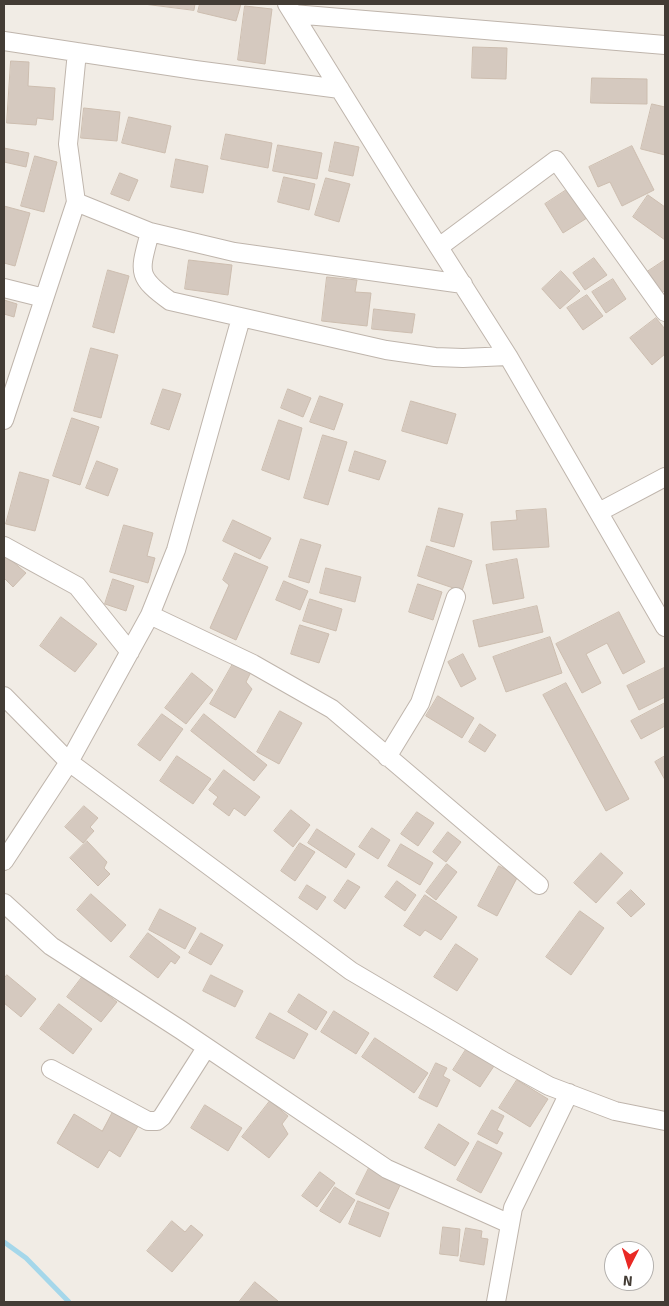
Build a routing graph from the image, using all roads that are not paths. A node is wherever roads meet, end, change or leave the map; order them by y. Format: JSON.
{"nodes":[{"id":1,"x":290,"y":9,"type":"edge"},
{"id":2,"x":4,"y":41,"type":"edge"},
{"id":3,"x":665,"y":44,"type":"edge"},
{"id":4,"x":77,"y":52,"type":"junction"},
{"id":5,"x":340,"y":89,"type":"junction"},
{"id":6,"x":76,"y":202,"type":"junction"},
{"id":7,"x":150,"y":232,"type":"junction"},
{"id":8,"x":439,"y":247,"type":"junction"},
{"id":9,"x":463,"y":284,"type":"junction"},
{"id":10,"x":4,"y":288,"type":"edge"},
{"id":11,"x":44,"y":298,"type":"junction"},
{"id":12,"x":665,"y":312,"type":"edge"},
{"id":13,"x":241,"y":318,"type":"junction"},
{"id":14,"x":508,"y":356,"type":"junction"},
{"id":15,"x":4,"y":420,"type":"edge"},
{"id":16,"x":665,"y":477,"type":"edge"},
{"id":17,"x":599,"y":512,"type":"junction"},
{"id":18,"x":4,"y":546,"type":"edge"},
{"id":19,"x":456,"y":597,"type":"dead end"},
{"id":20,"x":150,"y":615,"type":"junction"},
{"id":21,"x":665,"y":627,"type":"edge"},
{"id":22,"x":130,"y":652,"type":"junction"},
{"id":23,"x":4,"y":696,"type":"edge"},
{"id":24,"x":386,"y":757,"type":"junction"},
{"id":25,"x":69,"y":762,"type":"junction"},
{"id":26,"x":4,"y":861,"type":"edge"},
{"id":27,"x":539,"y":884,"type":"dead end"},
{"id":28,"x":4,"y":903,"type":"edge"},
{"id":29,"x":206,"y":1048,"type":"junction"},
{"id":30,"x":51,"y":1069,"type":"dead end"},
{"id":31,"x":569,"y":1093,"type":"junction"},
{"id":32,"x":665,"y":1121,"type":"edge"},
{"id":33,"x":510,"y":1224,"type":"junction"},
{"id":34,"x":496,"y":1302,"type":"edge"}],
"edges":[{"from":1,"to":3,"type":"street"},
{"from":1,"to":5,"type":"street"},
{"from":2,"to":4,"type":"street"},
{"from":4,"to":5,"type":"street"},
{"from":4,"to":6,"type":"street"},
{"from":5,"to":8,"type":"street"},
{"from":6,"to":7,"type":"street"},
{"from":6,"to":11,"type":"street"},
{"from":7,"to":9,"type":"street"},
{"from":7,"to":13,"type":"street"},
{"from":8,"to":9,"type":"street"},
{"from":8,"to":12,"type":"street"},
{"from":9,"to":14,"type":"street"},
{"from":10,"to":11,"type":"street"},
{"from":11,"to":15,"type":"street"},
{"from":13,"to":14,"type":"street"},
{"from":13,"to":20,"type":"street"},
{"from":14,"to":17,"type":"street"},
{"from":16,"to":17,"type":"street"},
{"from":17,"to":21,"type":"street"},
{"from":18,"to":22,"type":"street"},
{"from":19,"to":24,"type":"street"},
{"from":20,"to":22,"type":"street"},
{"from":20,"to":24,"type":"street"},
{"from":22,"to":25,"type":"street"},
{"from":23,"to":25,"type":"street"},
{"from":24,"to":27,"type":"street"},
{"from":25,"to":26,"type":"street"},
{"from":25,"to":31,"type":"street"},
{"from":28,"to":29,"type":"street"},
{"from":29,"to":30,"type":"street"},
{"from":29,"to":33,"type":"street"},
{"from":31,"to":32,"type":"street"},
{"from":31,"to":33,"type":"street"},
{"from":33,"to":34,"type":"street"}]}
